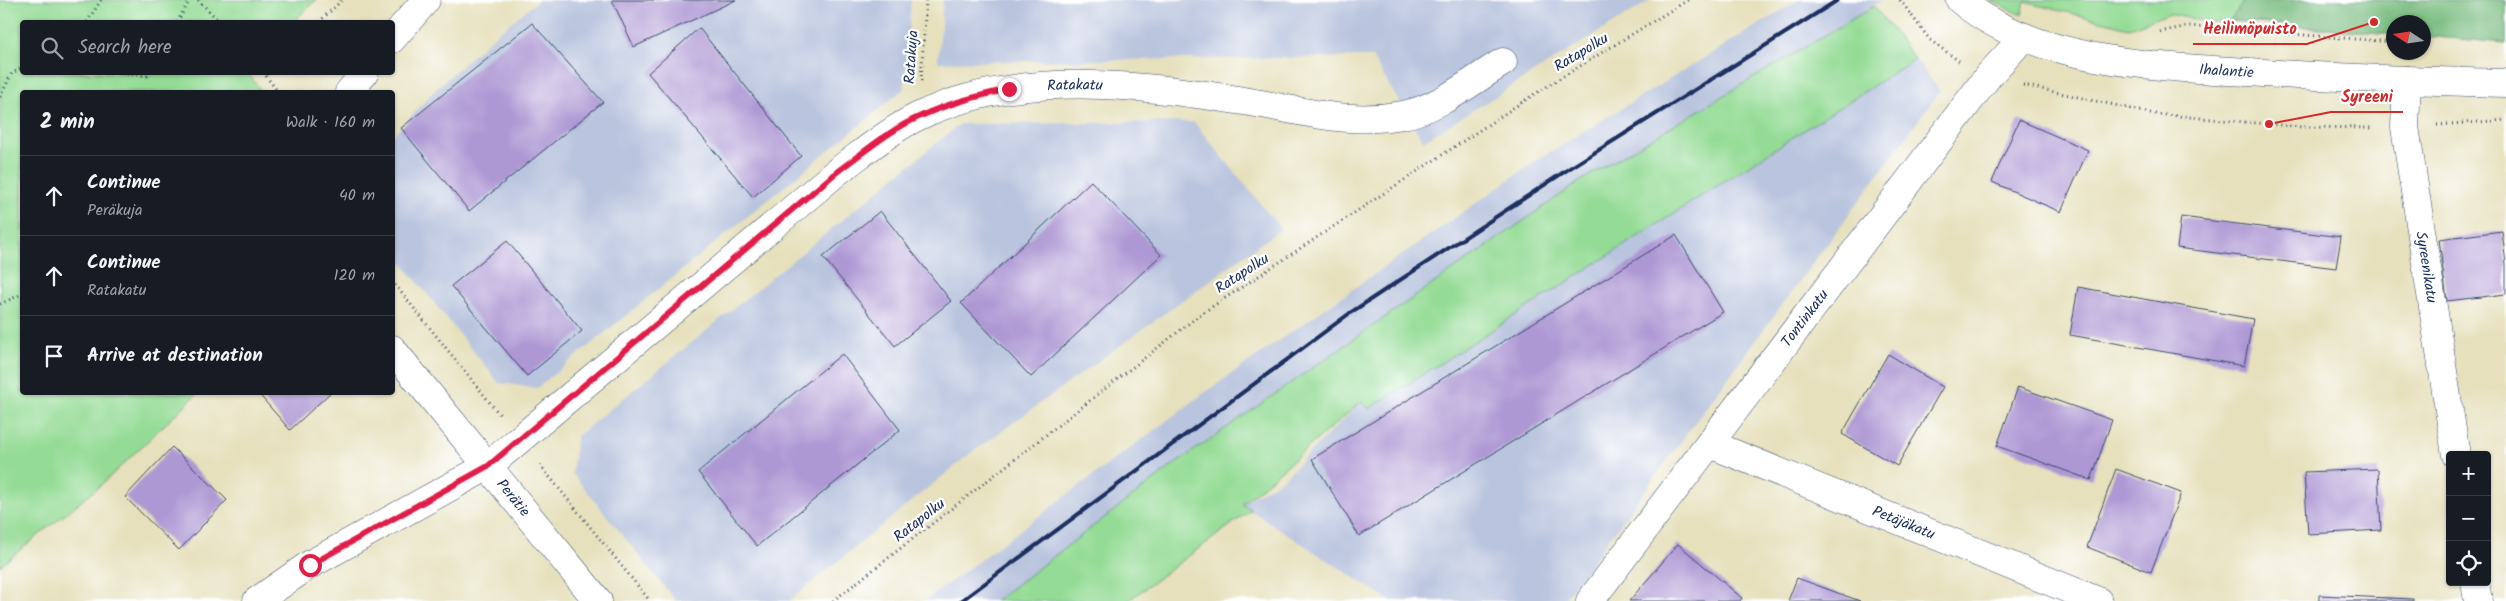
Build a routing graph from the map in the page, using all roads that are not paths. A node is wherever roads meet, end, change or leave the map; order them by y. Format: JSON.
{"nodes":[{"id":1,"x":426,"y":0,"type":"edge"},
{"id":2,"x":1960,"y":0,"type":"edge"},
{"id":3,"x":395,"y":36,"type":"edge"},
{"id":4,"x":2024,"y":38,"type":"junction"},
{"id":5,"x":1503,"y":62,"type":"dead end"},
{"id":6,"x":363,"y":75,"type":"edge"},
{"id":7,"x":2407,"y":80,"type":"junction"},
{"id":8,"x":2506,"y":83,"type":"edge"},
{"id":9,"x":351,"y":90,"type":"edge"},
{"id":10,"x":395,"y":353,"type":"edge"},
{"id":11,"x":1710,"y":444,"type":"junction"},
{"id":12,"x":2455,"y":451,"type":"edge"},
{"id":13,"x":488,"y":466,"type":"junction"},
{"id":14,"x":2476,"y":586,"type":"edge"},
{"id":15,"x":257,"y":601,"type":"edge"},
{"id":16,"x":598,"y":601,"type":"edge"},
{"id":17,"x":1590,"y":601,"type":"edge"},
{"id":18,"x":2098,"y":601,"type":"edge"},
{"id":19,"x":2478,"y":601,"type":"edge"}],
"edges":[{"from":1,"to":3,"type":"street"},
{"from":2,"to":4,"type":"street","name":"Ihalantie"},
{"from":4,"to":7,"type":"street","name":"Ihalantie"},
{"from":4,"to":11,"type":"street","name":"Tontinkatu"},
{"from":5,"to":13,"type":"street","name":"Ratakatu"},
{"from":6,"to":9,"type":"street"},
{"from":7,"to":8,"type":"street","name":"Ihalantie"},
{"from":7,"to":12,"type":"street","name":"Syreenikatu"},
{"from":10,"to":13,"type":"street","name":"Perätie"},
{"from":11,"to":17,"type":"street","name":"Tontinkatu"},
{"from":11,"to":18,"type":"street","name":"Petäjäkatu"},
{"from":13,"to":15,"type":"street","name":"Ratakatu"},
{"from":13,"to":16,"type":"street","name":"Perätie"},
{"from":14,"to":19,"type":"street"}]}
